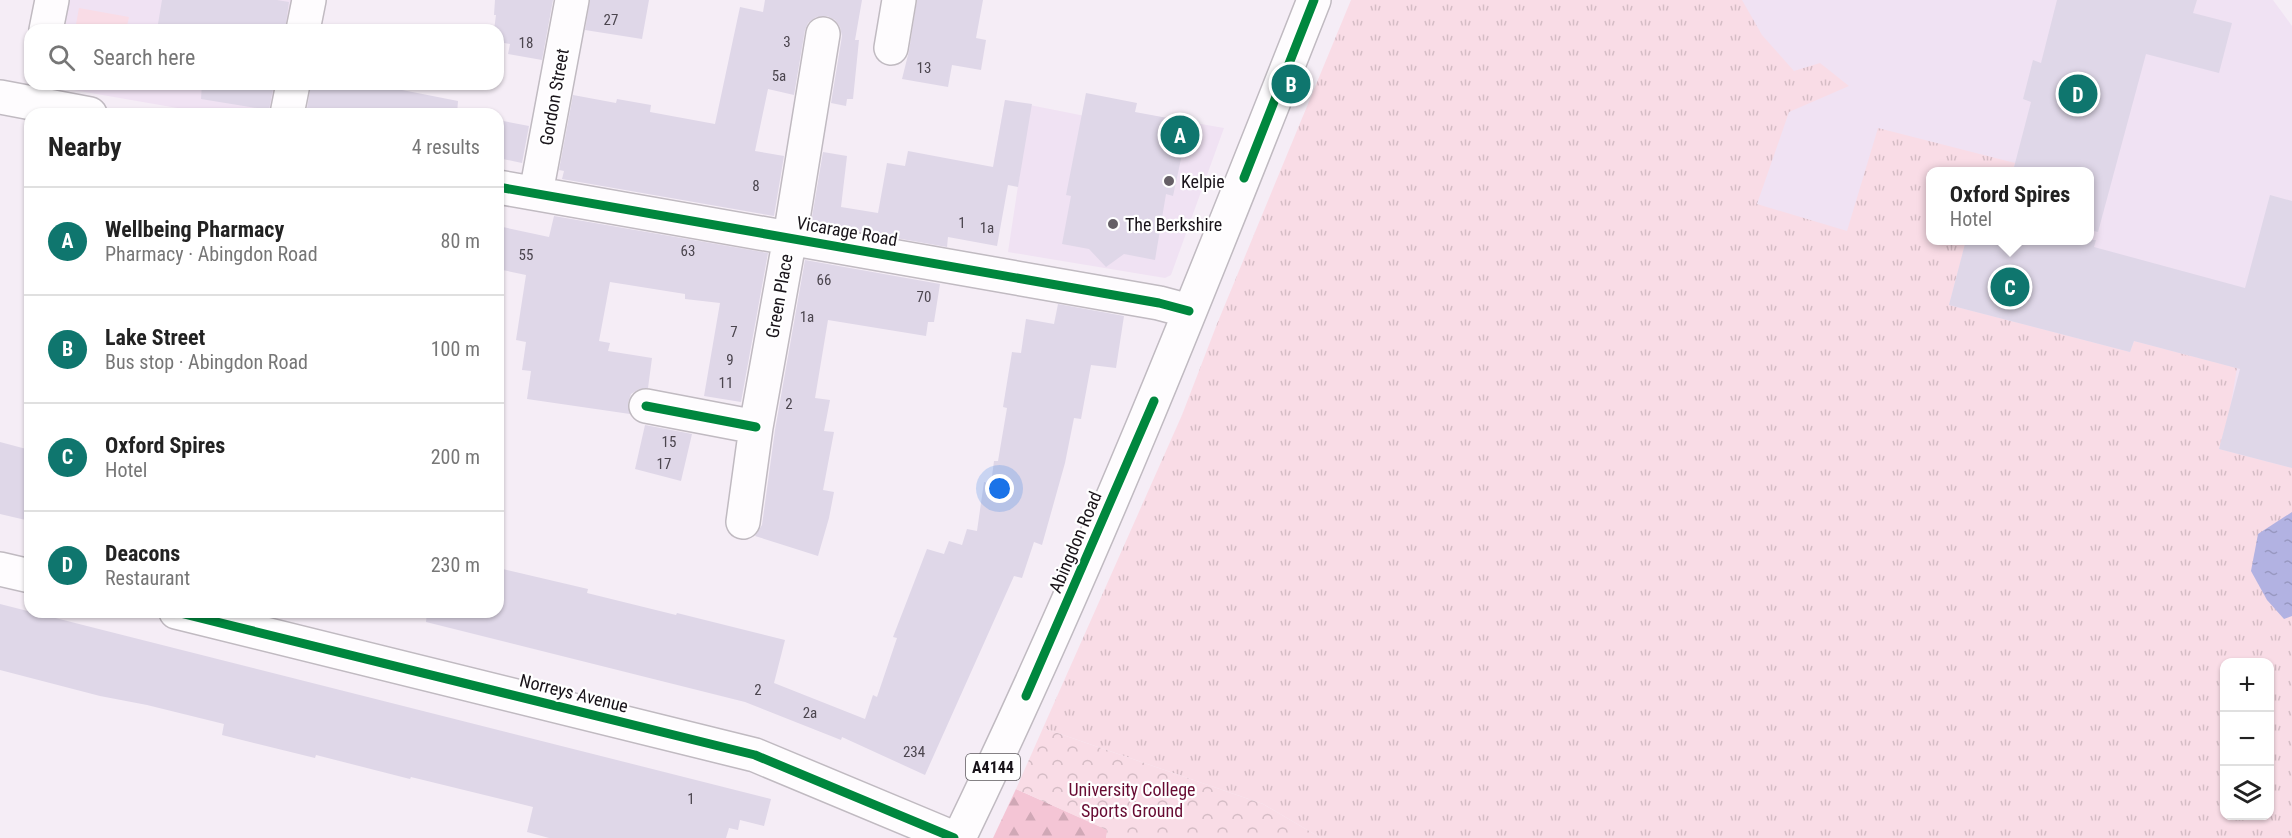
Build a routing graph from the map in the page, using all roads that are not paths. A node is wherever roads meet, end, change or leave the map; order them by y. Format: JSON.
{"nodes":[{"id":1,"x":52,"y":0,"type":"edge"},
{"id":2,"x":309,"y":0,"type":"edge"},
{"id":3,"x":572,"y":0,"type":"edge"},
{"id":4,"x":899,"y":0,"type":"edge"},
{"id":5,"x":1314,"y":0,"type":"edge"},
{"id":6,"x":47,"y":24,"type":"edge"},
{"id":7,"x":304,"y":24,"type":"edge"},
{"id":8,"x":823,"y":34,"type":"dead end"},
{"id":9,"x":891,"y":48,"type":"dead end"},
{"id":10,"x":292,"y":90,"type":"edge"},
{"id":11,"x":33,"y":94,"type":"edge"},
{"id":12,"x":0,"y":97,"type":"edge"},
{"id":13,"x":73,"y":108,"type":"edge"},
{"id":14,"x":288,"y":108,"type":"edge"},
{"id":15,"x":504,"y":188,"type":"edge"},
{"id":16,"x":536,"y":193,"type":"junction"},
{"id":17,"x":790,"y":237,"type":"junction"},
{"id":18,"x":1190,"y":311,"type":"junction"},
{"id":19,"x":646,"y":406,"type":"dead end"},
{"id":20,"x":756,"y":427,"type":"junction"},
{"id":21,"x":742,"y":522,"type":"dead end"},
{"id":22,"x":0,"y":569,"type":"edge"},
{"id":23,"x":24,"y":575,"type":"edge"},
{"id":24,"x":200,"y":618,"type":"edge"},
{"id":25,"x":954,"y":838,"type":"edge"},
{"id":26,"x":959,"y":838,"type":"edge"}],
"edges":[{"from":1,"to":6,"type":"street"},
{"from":2,"to":7,"type":"street"},
{"from":3,"to":16,"type":"street","name":"Gordon Street"},
{"from":4,"to":9,"type":"street"},
{"from":5,"to":18,"type":"street","name":"Abingdon Road","number":"A4144"},
{"from":8,"to":17,"type":"street","name":"Green Place"},
{"from":10,"to":14,"type":"street"},
{"from":11,"to":12,"type":"street"},
{"from":11,"to":13,"type":"street"},
{"from":15,"to":16,"type":"street","name":"Vicarage Road"},
{"from":16,"to":17,"type":"street","name":"Vicarage Road"},
{"from":17,"to":18,"type":"street","name":"Vicarage Road"},
{"from":17,"to":20,"type":"street","name":"Green Place"},
{"from":18,"to":26,"type":"street","name":"Abingdon Road","number":"A4144"},
{"from":19,"to":20,"type":"street"},
{"from":20,"to":21,"type":"street","name":"Green Place"},
{"from":22,"to":23,"type":"street"},
{"from":24,"to":25,"type":"street","name":"Norreys Avenue"}]}
